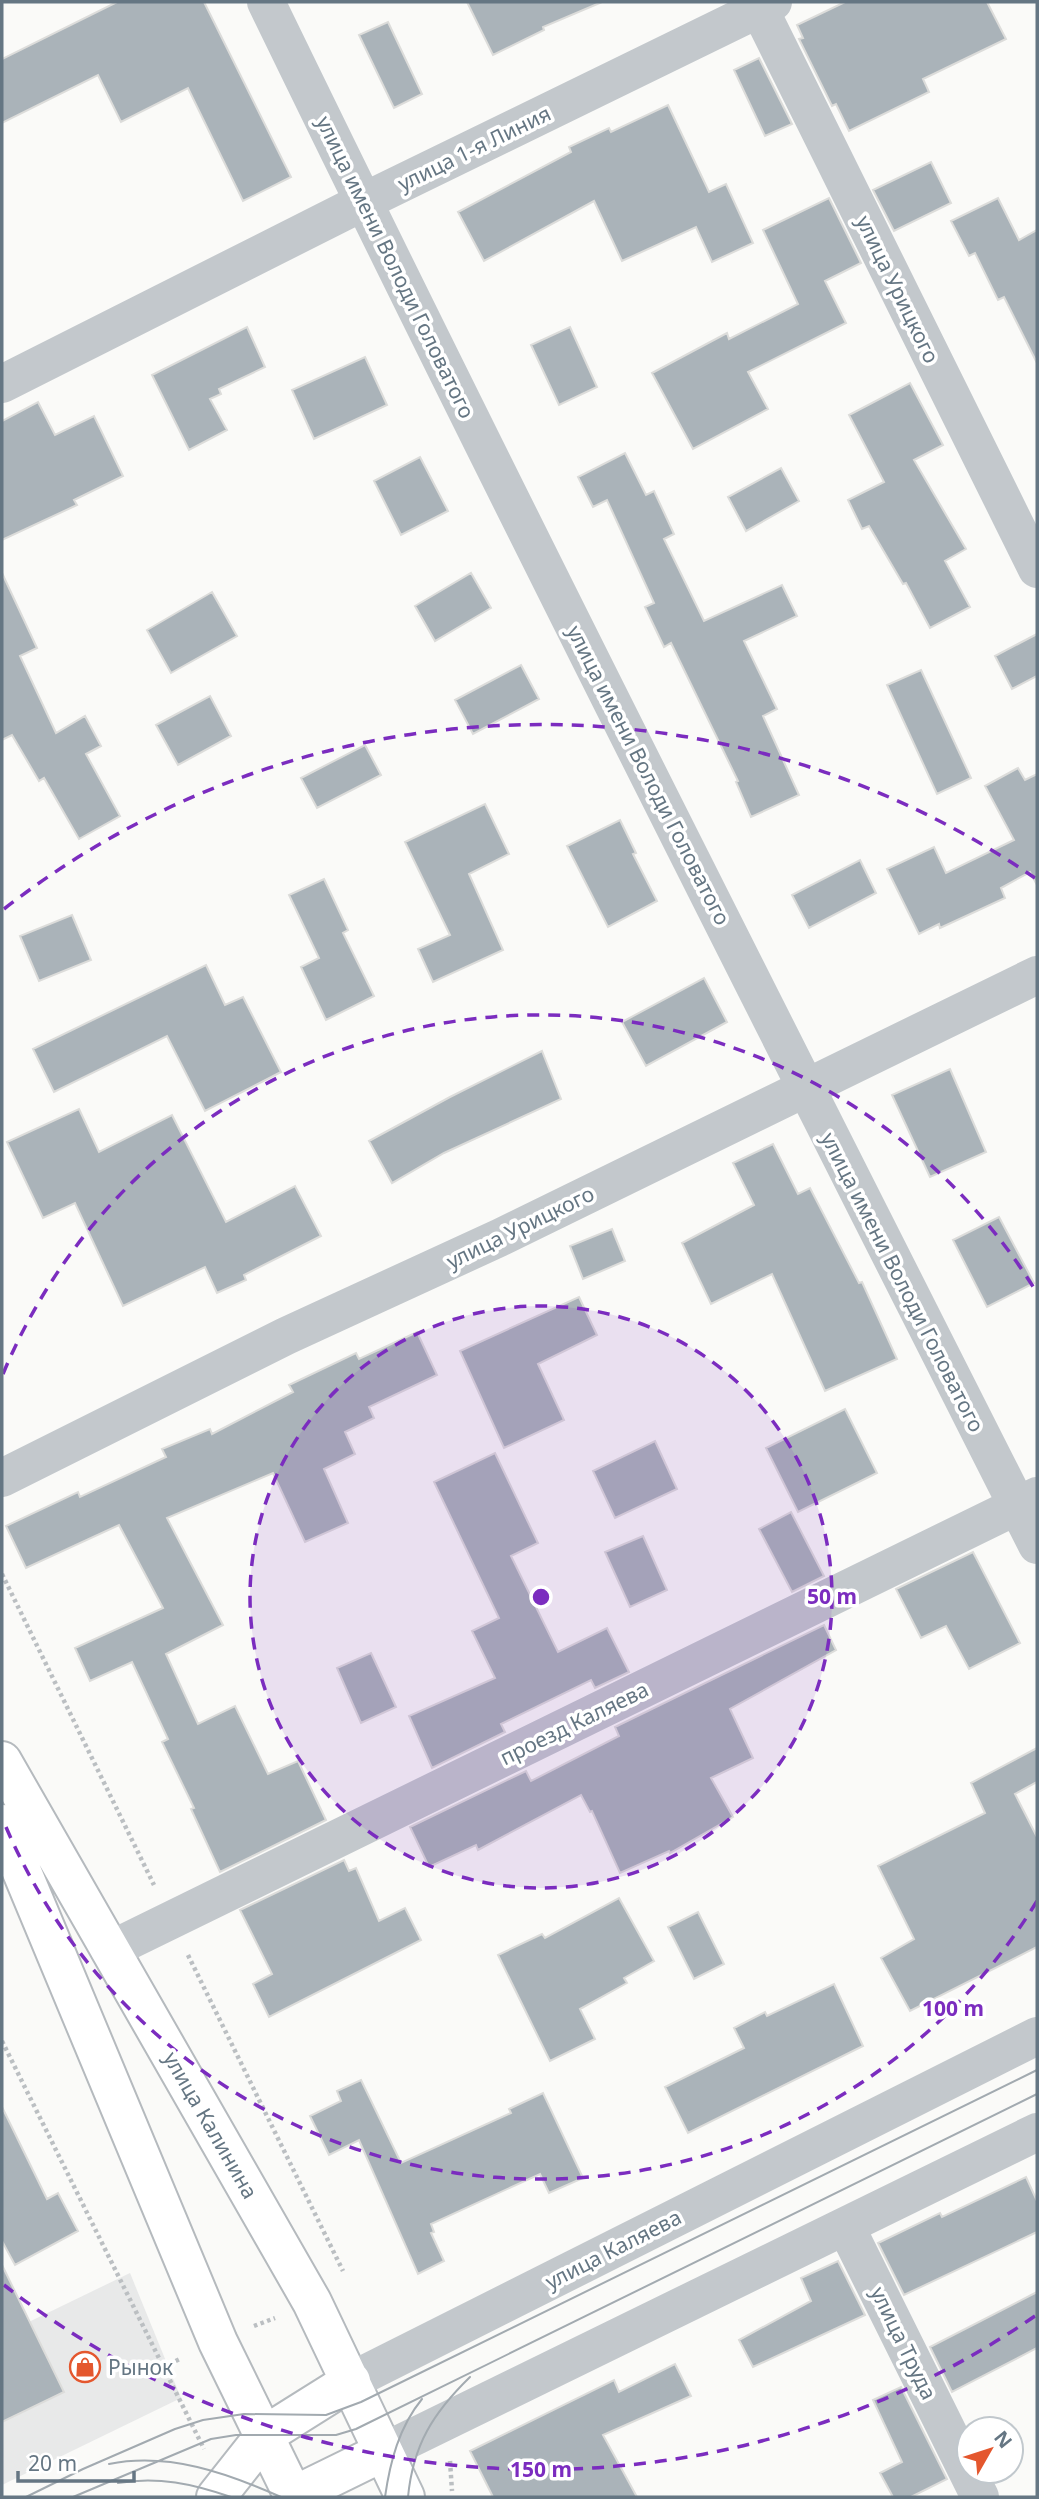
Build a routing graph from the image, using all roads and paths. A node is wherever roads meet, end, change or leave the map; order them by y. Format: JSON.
{"nodes":[{"id":1,"x":266,"y":2,"type":"edge"},
{"id":2,"x":762,"y":4,"type":"edge"},
{"id":3,"x":363,"y":202,"type":"junction"},
{"id":4,"x":2,"y":384,"type":"edge"},
{"id":5,"x":1037,"y":569,"type":"edge"},
{"id":6,"x":1037,"y":975,"type":"edge"},
{"id":7,"x":805,"y":1088,"type":"junction"},
{"id":8,"x":2,"y":1478,"type":"edge"},
{"id":9,"x":1027,"y":1501,"type":"edge"},
{"id":10,"x":1037,"y":1545,"type":"edge"},
{"id":11,"x":2,"y":1574,"type":"edge"},
{"id":12,"x":2,"y":1761,"type":"edge"},
{"id":13,"x":2,"y":1824,"type":"edge"},
{"id":14,"x":171,"y":1920,"type":"junction"},
{"id":15,"x":110,"y":1950,"type":"junction"},
{"id":16,"x":1037,"y":2036,"type":"edge"},
{"id":17,"x":2,"y":2041,"type":"edge"},
{"id":18,"x":1037,"y":2132,"type":"edge"},
{"id":19,"x":846,"y":2227,"type":"junction"},
{"id":20,"x":343,"y":2272,"type":"dead end"},
{"id":21,"x":351,"y":2381,"type":"junction"},
{"id":22,"x":447,"y":2421,"type":"junction"},
{"id":23,"x":265,"y":2435,"type":"junction"},
{"id":24,"x":383,"y":2452,"type":"junction"},
{"id":25,"x":452,"y":2491,"type":"dead end"},
{"id":26,"x":220,"y":2493,"type":"edge"},
{"id":27,"x":293,"y":2497,"type":"edge"},
{"id":28,"x":405,"y":2497,"type":"edge"},
{"id":29,"x":980,"y":2497,"type":"edge"}],
"edges":[{"from":1,"to":3,"type":"street","name":"улица имени Володи Головатого"},
{"from":2,"to":3,"type":"street","name":"улица 1-я Линия"},
{"from":2,"to":5,"type":"street","name":"улица Урицкого"},
{"from":3,"to":4,"type":"street","name":"улица 1-я Линия"},
{"from":3,"to":7,"type":"street","name":"улица имени Володи Головатого"},
{"from":6,"to":7,"type":"street","name":"улица Урицкого"},
{"from":7,"to":8,"type":"street","name":"улица Урицкого"},
{"from":7,"to":9,"type":"street","name":"улица имени Володи Головатого"},
{"from":9,"to":10,"type":"street","name":"улица имени Володи Головатого"},
{"from":9,"to":14,"type":"street","name":"проезд Каляева"},
{"from":11,"to":14,"type":"path"},
{"from":12,"to":15,"type":"main road","name":"улица Калинина"},
{"from":13,"to":23,"type":"main road"},
{"from":14,"to":15,"type":"street","name":"проезд Каляева"},
{"from":14,"to":20,"type":"path"},
{"from":15,"to":21,"type":"main road","name":"улица Калинина"},
{"from":16,"to":21,"type":"street","name":"улица Каляева"},
{"from":17,"to":26,"type":"path"},
{"from":18,"to":19,"type":"street"},
{"from":19,"to":22,"type":"street"},
{"from":19,"to":29,"type":"street","name":"улица Труда"},
{"from":21,"to":23,"type":"main road","name":"улица Каляева"},
{"from":21,"to":24,"type":"main road","name":"улица Калинина"},
{"from":22,"to":24,"type":"street"},
{"from":22,"to":25,"type":"path"},
{"from":23,"to":26,"type":"main road","name":"улица Каляева"},
{"from":23,"to":27,"type":"main road"},
{"from":24,"to":27,"type":"main road"},
{"from":24,"to":28,"type":"main road","name":"улица Калинина"}]}
